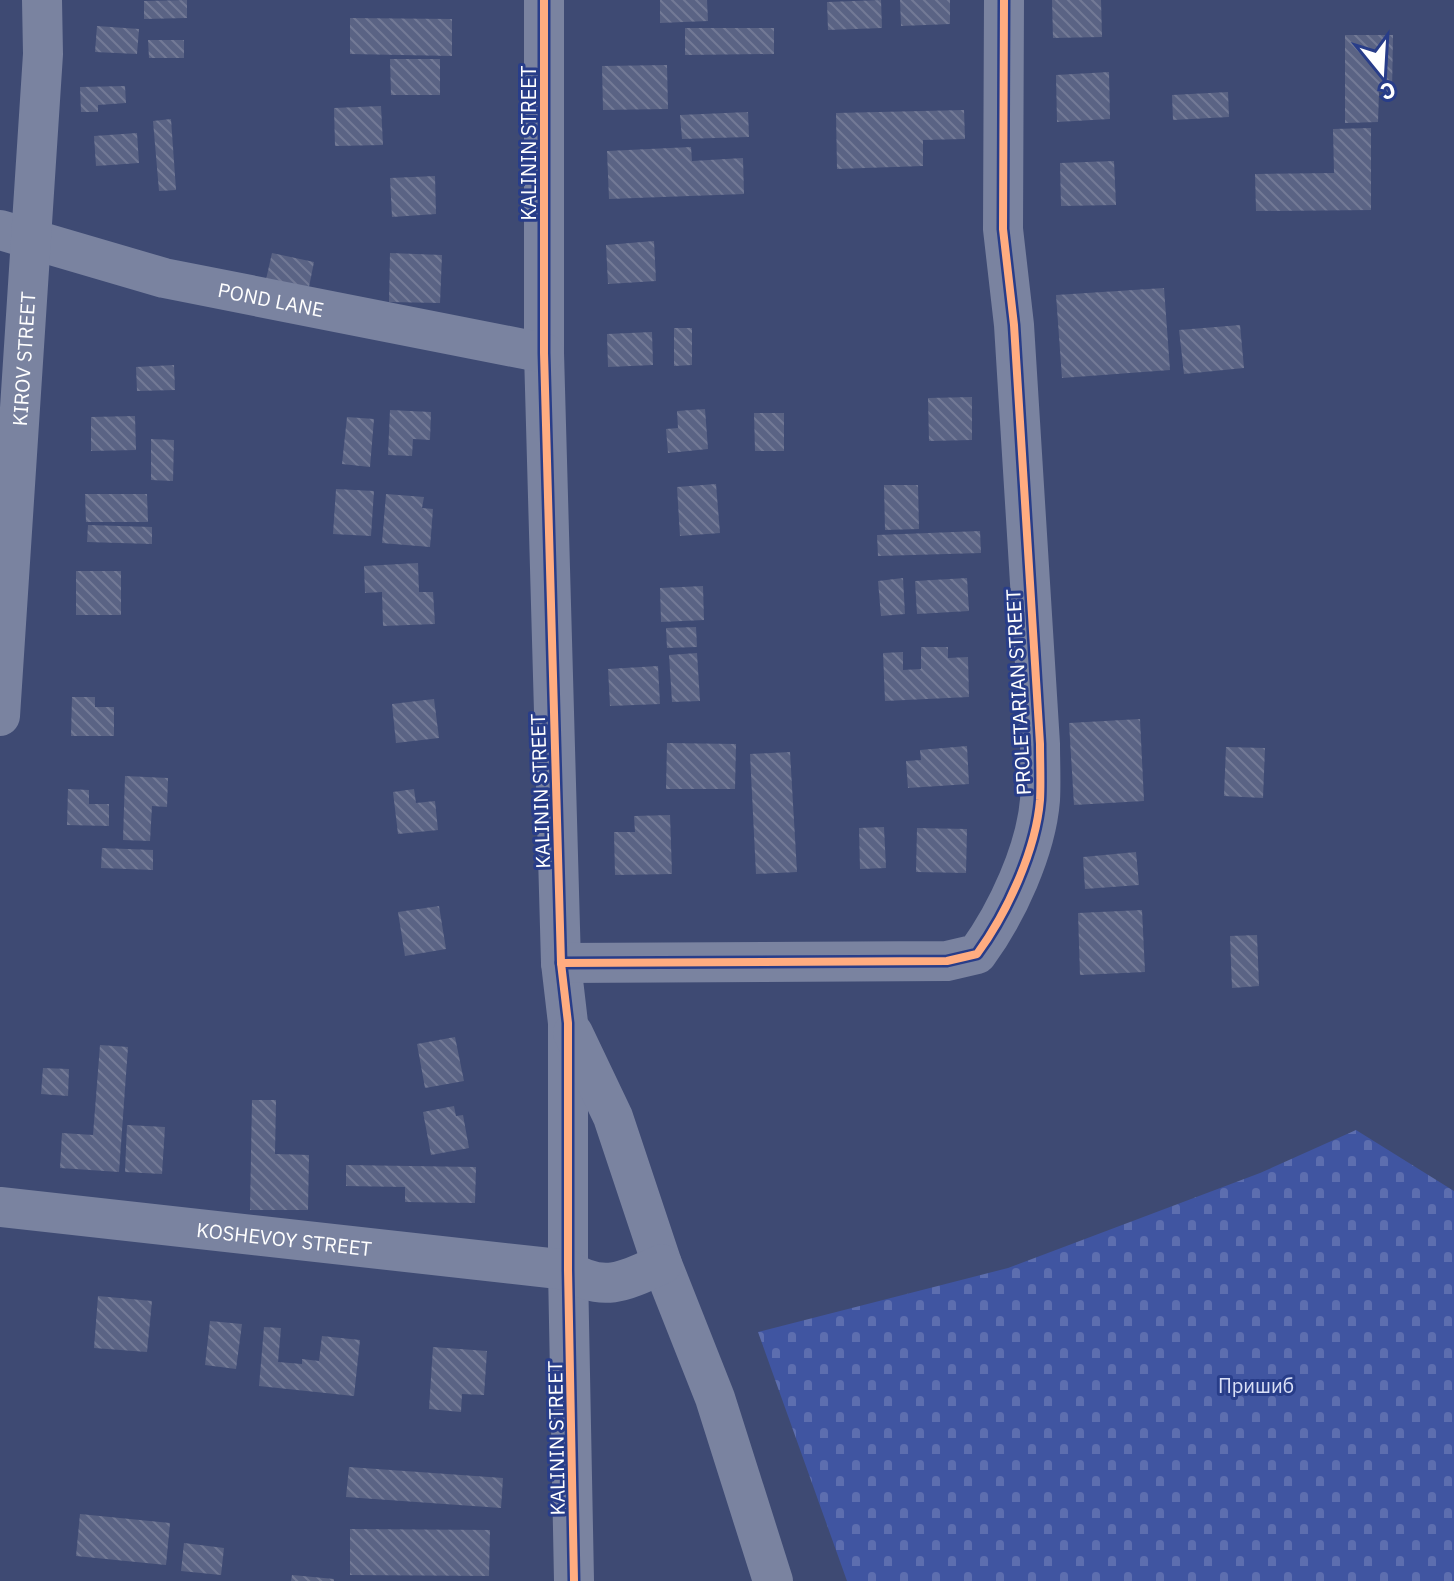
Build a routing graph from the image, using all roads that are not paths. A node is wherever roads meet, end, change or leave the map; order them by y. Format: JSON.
{"nodes":[{"id":1,"x":42,"y":0,"type":"edge"},
{"id":2,"x":544,"y":0,"type":"edge"},
{"id":3,"x":1004,"y":0,"type":"edge"},
{"id":4,"x":16,"y":236,"type":"edge"},
{"id":5,"x":544,"y":353,"type":"junction"},
{"id":6,"x":0,"y":716,"type":"edge"},
{"id":7,"x":561,"y":963,"type":"junction"},
{"id":8,"x":568,"y":1023,"type":"junction"},
{"id":9,"x":0,"y":1207,"type":"edge"},
{"id":10,"x":662,"y":1264,"type":"junction"},
{"id":11,"x":568,"y":1270,"type":"junction"},
{"id":12,"x":574,"y":1581,"type":"edge"},
{"id":13,"x":773,"y":1581,"type":"edge"}],
"edges":[{"from":1,"to":4,"type":"street","name":"KIROV STREET"},
{"from":2,"to":5,"type":"street","name":"KALININ STREET"},
{"from":3,"to":7,"type":"street","name":"PROLETARIAN STREET"},
{"from":4,"to":5,"type":"street","name":"POND LANE"},
{"from":4,"to":6,"type":"street","name":"KIROV STREET"},
{"from":5,"to":7,"type":"street","name":"KALININ STREET"},
{"from":7,"to":8,"type":"street","name":"KALININ STREET"},
{"from":8,"to":10,"type":"street"},
{"from":8,"to":11,"type":"street","name":"KALININ STREET"},
{"from":9,"to":11,"type":"street","name":"KOSHEVOY STREET"},
{"from":10,"to":11,"type":"street","name":"KOSHEVOY STREET"},
{"from":10,"to":13,"type":"street"},
{"from":11,"to":12,"type":"street","name":"KALININ STREET"}]}
